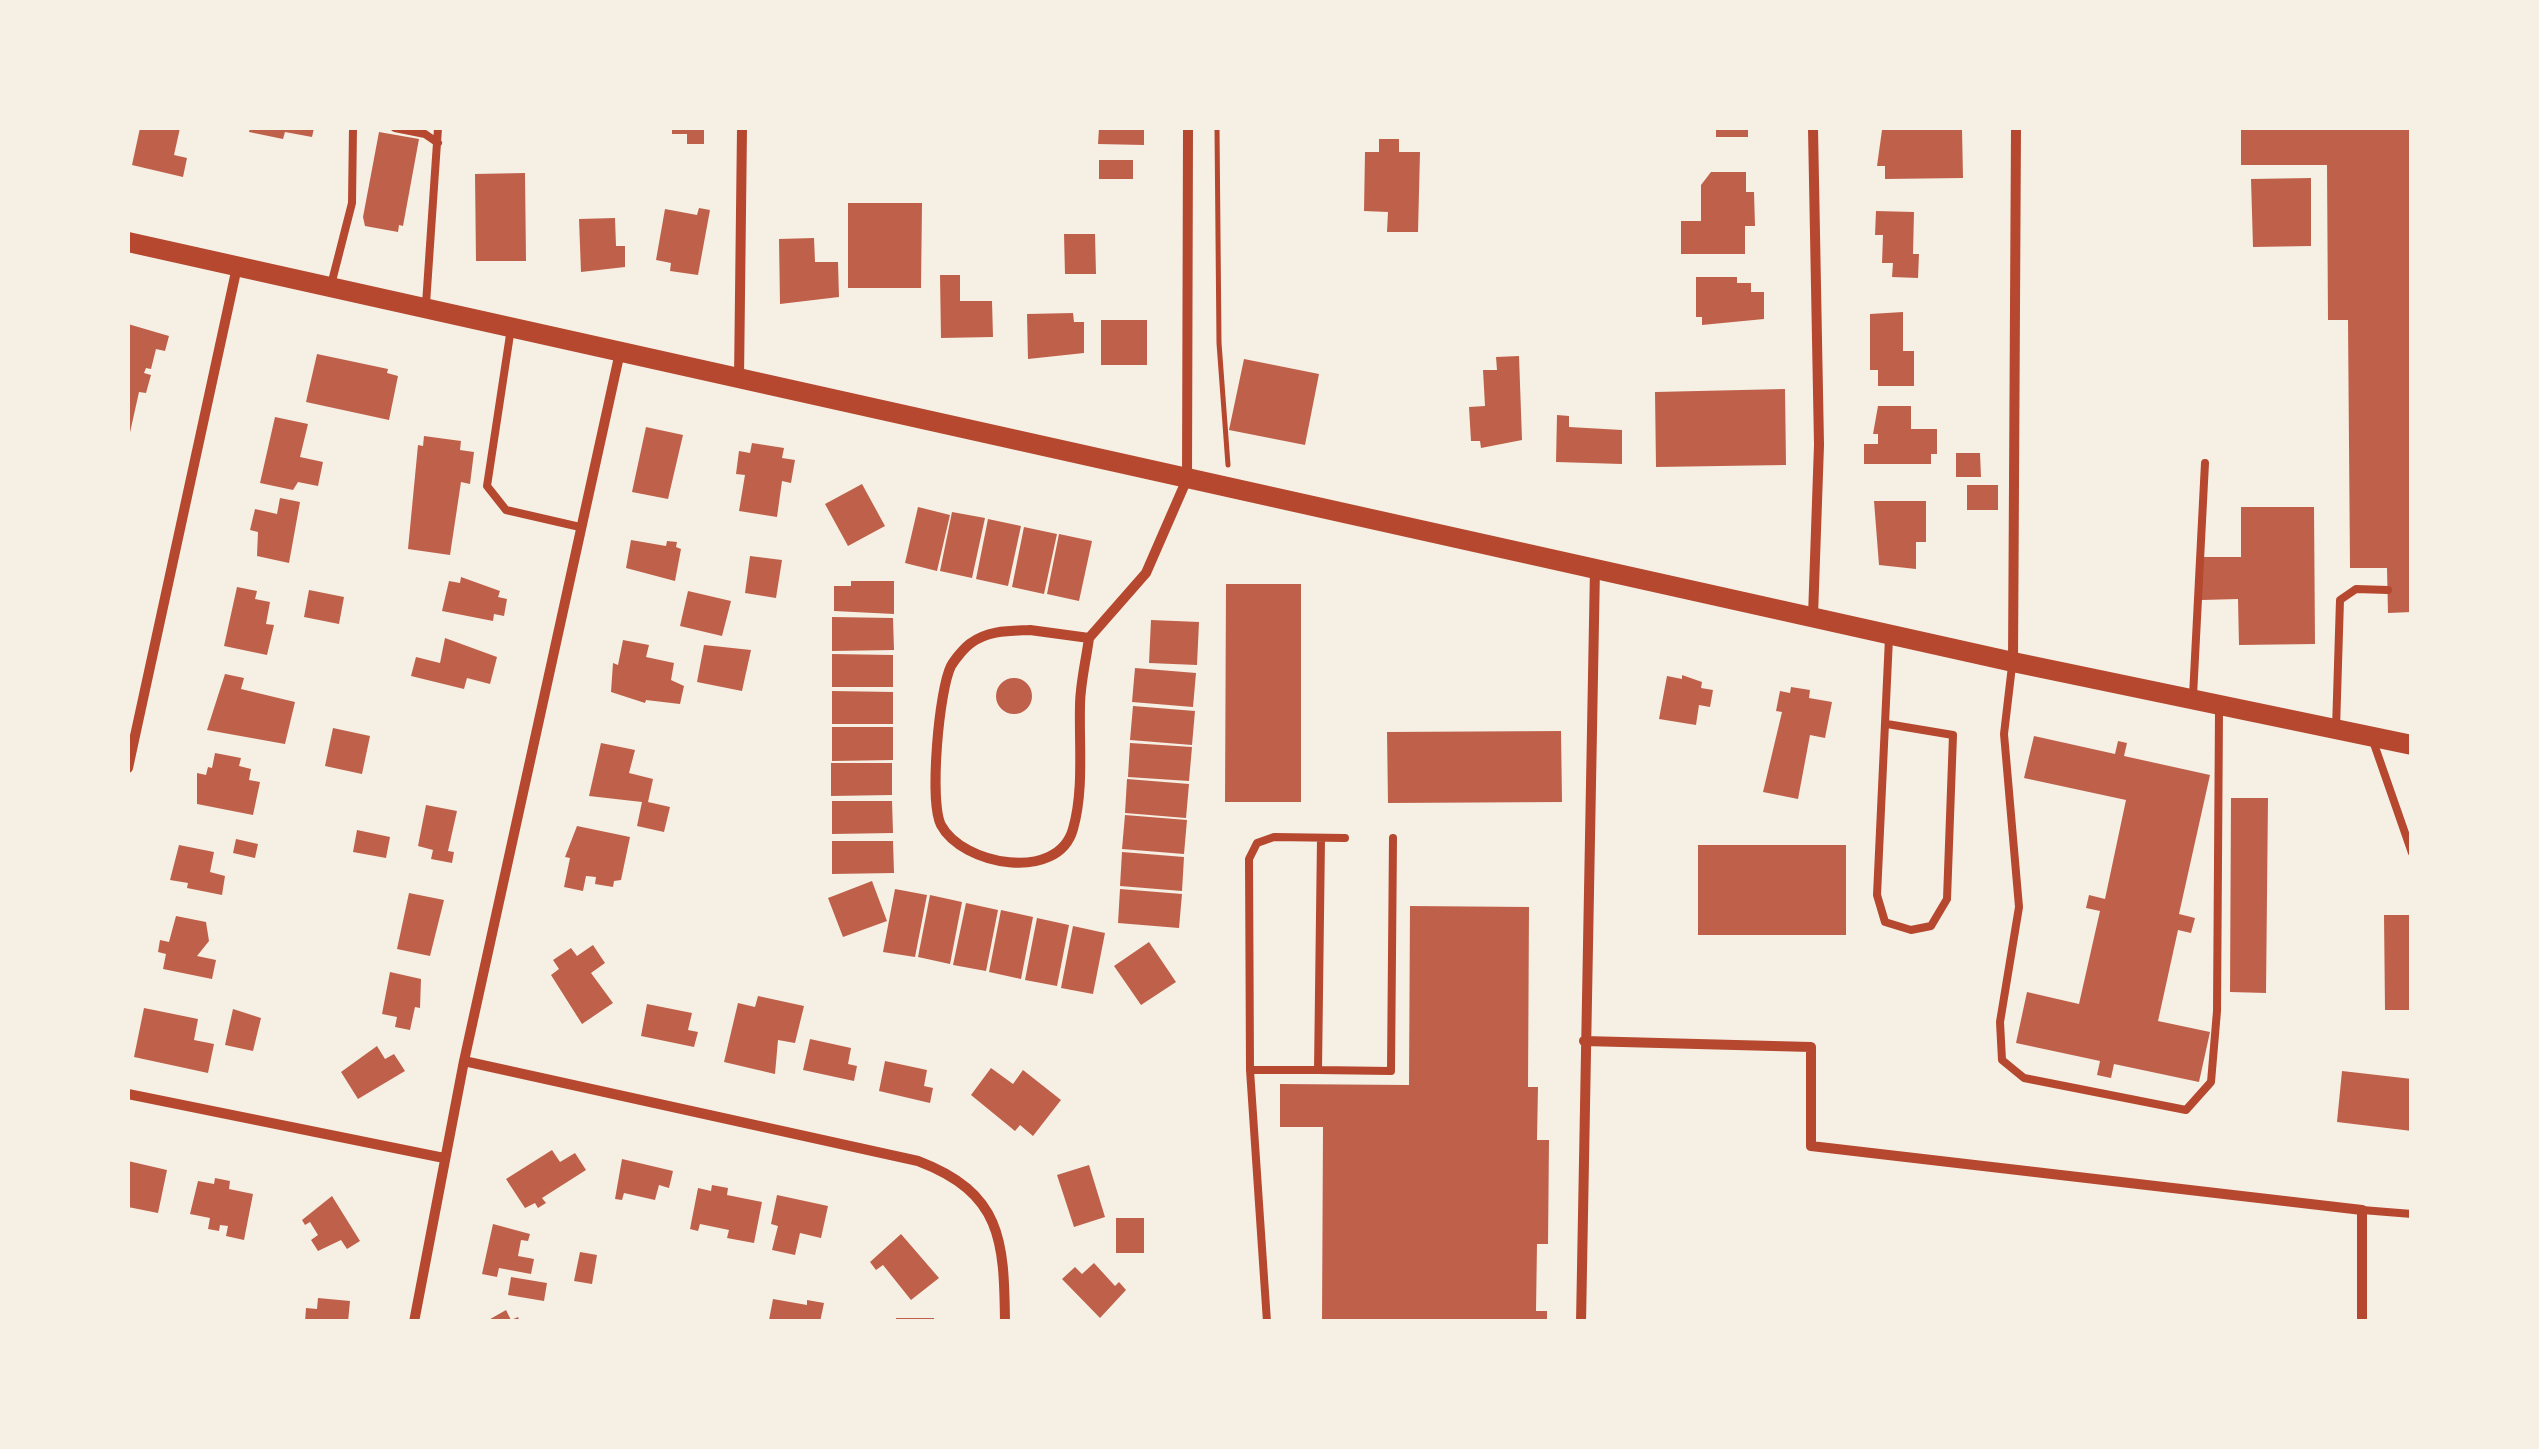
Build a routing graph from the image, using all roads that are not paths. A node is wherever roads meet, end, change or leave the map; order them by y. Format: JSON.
{"nodes":[{"id":1,"x":363,"y":128,"type":"edge"},
{"id":2,"x":395,"y":128,"type":"edge"},
{"id":3,"x":438,"y":128,"type":"edge"},
{"id":4,"x":742,"y":128,"type":"edge"},
{"id":5,"x":1188,"y":128,"type":"edge"},
{"id":6,"x":1814,"y":128,"type":"edge"},
{"id":7,"x":2016,"y":128,"type":"edge"},
{"id":8,"x":353,"y":129,"type":"edge"},
{"id":9,"x":438,"y":143,"type":"junction"},
{"id":10,"x":128,"y":242,"type":"edge"},
{"id":11,"x":237,"y":266,"type":"junction"},
{"id":12,"x":330,"y":287,"type":"junction"},
{"id":13,"x":426,"y":309,"type":"junction"},
{"id":14,"x":511,"y":328,"type":"junction"},
{"id":15,"x":620,"y":352,"type":"junction"},
{"id":16,"x":738,"y":378,"type":"junction"},
{"id":17,"x":2205,"y":463,"type":"dead end"},
{"id":18,"x":1187,"y":479,"type":"junction"},
{"id":19,"x":580,"y":527,"type":"junction"},
{"id":20,"x":1595,"y":568,"type":"junction"},
{"id":21,"x":2388,"y":590,"type":"dead end"},
{"id":22,"x":1813,"y":616,"type":"junction"},
{"id":23,"x":1889,"y":634,"type":"junction"},
{"id":24,"x":1089,"y":638,"type":"junction"},
{"id":25,"x":2012,"y":662,"type":"junction"},
{"id":26,"x":2192,"y":700,"type":"junction"},
{"id":27,"x":2220,"y":706,"type":"junction"},
{"id":28,"x":1886,"y":724,"type":"junction"},
{"id":29,"x":2336,"y":729,"type":"junction"},
{"id":30,"x":2372,"y":736,"type":"junction"},
{"id":31,"x":2412,"y":744,"type":"edge"},
{"id":32,"x":128,"y":768,"type":"edge"},
{"id":33,"x":1321,"y":838,"type":"junction"},
{"id":34,"x":1345,"y":838,"type":"dead end"},
{"id":35,"x":1394,"y":838,"type":"dead end"},
{"id":36,"x":2412,"y":853,"type":"edge"},
{"id":37,"x":1584,"y":1041,"type":"junction"},
{"id":38,"x":464,"y":1061,"type":"junction"},
{"id":39,"x":1250,"y":1070,"type":"junction"},
{"id":40,"x":1318,"y":1070,"type":"junction"},
{"id":41,"x":128,"y":1094,"type":"edge"},
{"id":42,"x":444,"y":1158,"type":"junction"},
{"id":43,"x":2362,"y":1210,"type":"junction"},
{"id":44,"x":2412,"y":1214,"type":"edge"},
{"id":45,"x":414,"y":1322,"type":"edge"},
{"id":46,"x":1004,"y":1322,"type":"edge"},
{"id":47,"x":1267,"y":1322,"type":"edge"},
{"id":48,"x":1581,"y":1322,"type":"edge"},
{"id":49,"x":2362,"y":1322,"type":"edge"}],
"edges":[{"from":1,"to":8,"type":"lane"},
{"from":2,"to":9,"type":"lane"},
{"from":3,"to":9,"type":"lane"},
{"from":4,"to":16,"type":"street"},
{"from":5,"to":18,"type":"street"},
{"from":6,"to":22,"type":"street"},
{"from":7,"to":25,"type":"street"},
{"from":8,"to":12,"type":"lane"},
{"from":9,"to":13,"type":"lane"},
{"from":10,"to":11,"type":"main road"},
{"from":11,"to":12,"type":"main road"},
{"from":11,"to":32,"type":"street"},
{"from":12,"to":13,"type":"main road"},
{"from":13,"to":14,"type":"main road"},
{"from":14,"to":15,"type":"main road"},
{"from":14,"to":19,"type":"lane"},
{"from":15,"to":16,"type":"main road"},
{"from":15,"to":19,"type":"street"},
{"from":16,"to":18,"type":"main road"},
{"from":17,"to":26,"type":"lane"},
{"from":18,"to":20,"type":"main road"},
{"from":18,"to":24,"type":"street"},
{"from":19,"to":38,"type":"street"},
{"from":20,"to":22,"type":"main road"},
{"from":20,"to":37,"type":"street"},
{"from":21,"to":29,"type":"lane"},
{"from":22,"to":23,"type":"main road"},
{"from":23,"to":25,"type":"main road"},
{"from":23,"to":28,"type":"lane"},
{"from":24,"to":24,"type":"street"},
{"from":25,"to":26,"type":"main road"},
{"from":25,"to":27,"type":"lane"},
{"from":26,"to":27,"type":"main road"},
{"from":27,"to":29,"type":"main road"},
{"from":28,"to":28,"type":"lane"},
{"from":29,"to":30,"type":"main road"},
{"from":30,"to":31,"type":"main road"},
{"from":30,"to":36,"type":"lane"},
{"from":33,"to":34,"type":"lane"},
{"from":33,"to":39,"type":"lane"},
{"from":33,"to":40,"type":"lane"},
{"from":35,"to":40,"type":"lane"},
{"from":37,"to":43,"type":"street"},
{"from":37,"to":48,"type":"street"},
{"from":38,"to":42,"type":"street"},
{"from":38,"to":46,"type":"street"},
{"from":39,"to":40,"type":"lane"},
{"from":39,"to":47,"type":"lane"},
{"from":41,"to":42,"type":"street"},
{"from":42,"to":45,"type":"street"},
{"from":43,"to":44,"type":"lane"},
{"from":43,"to":49,"type":"street"}]}
